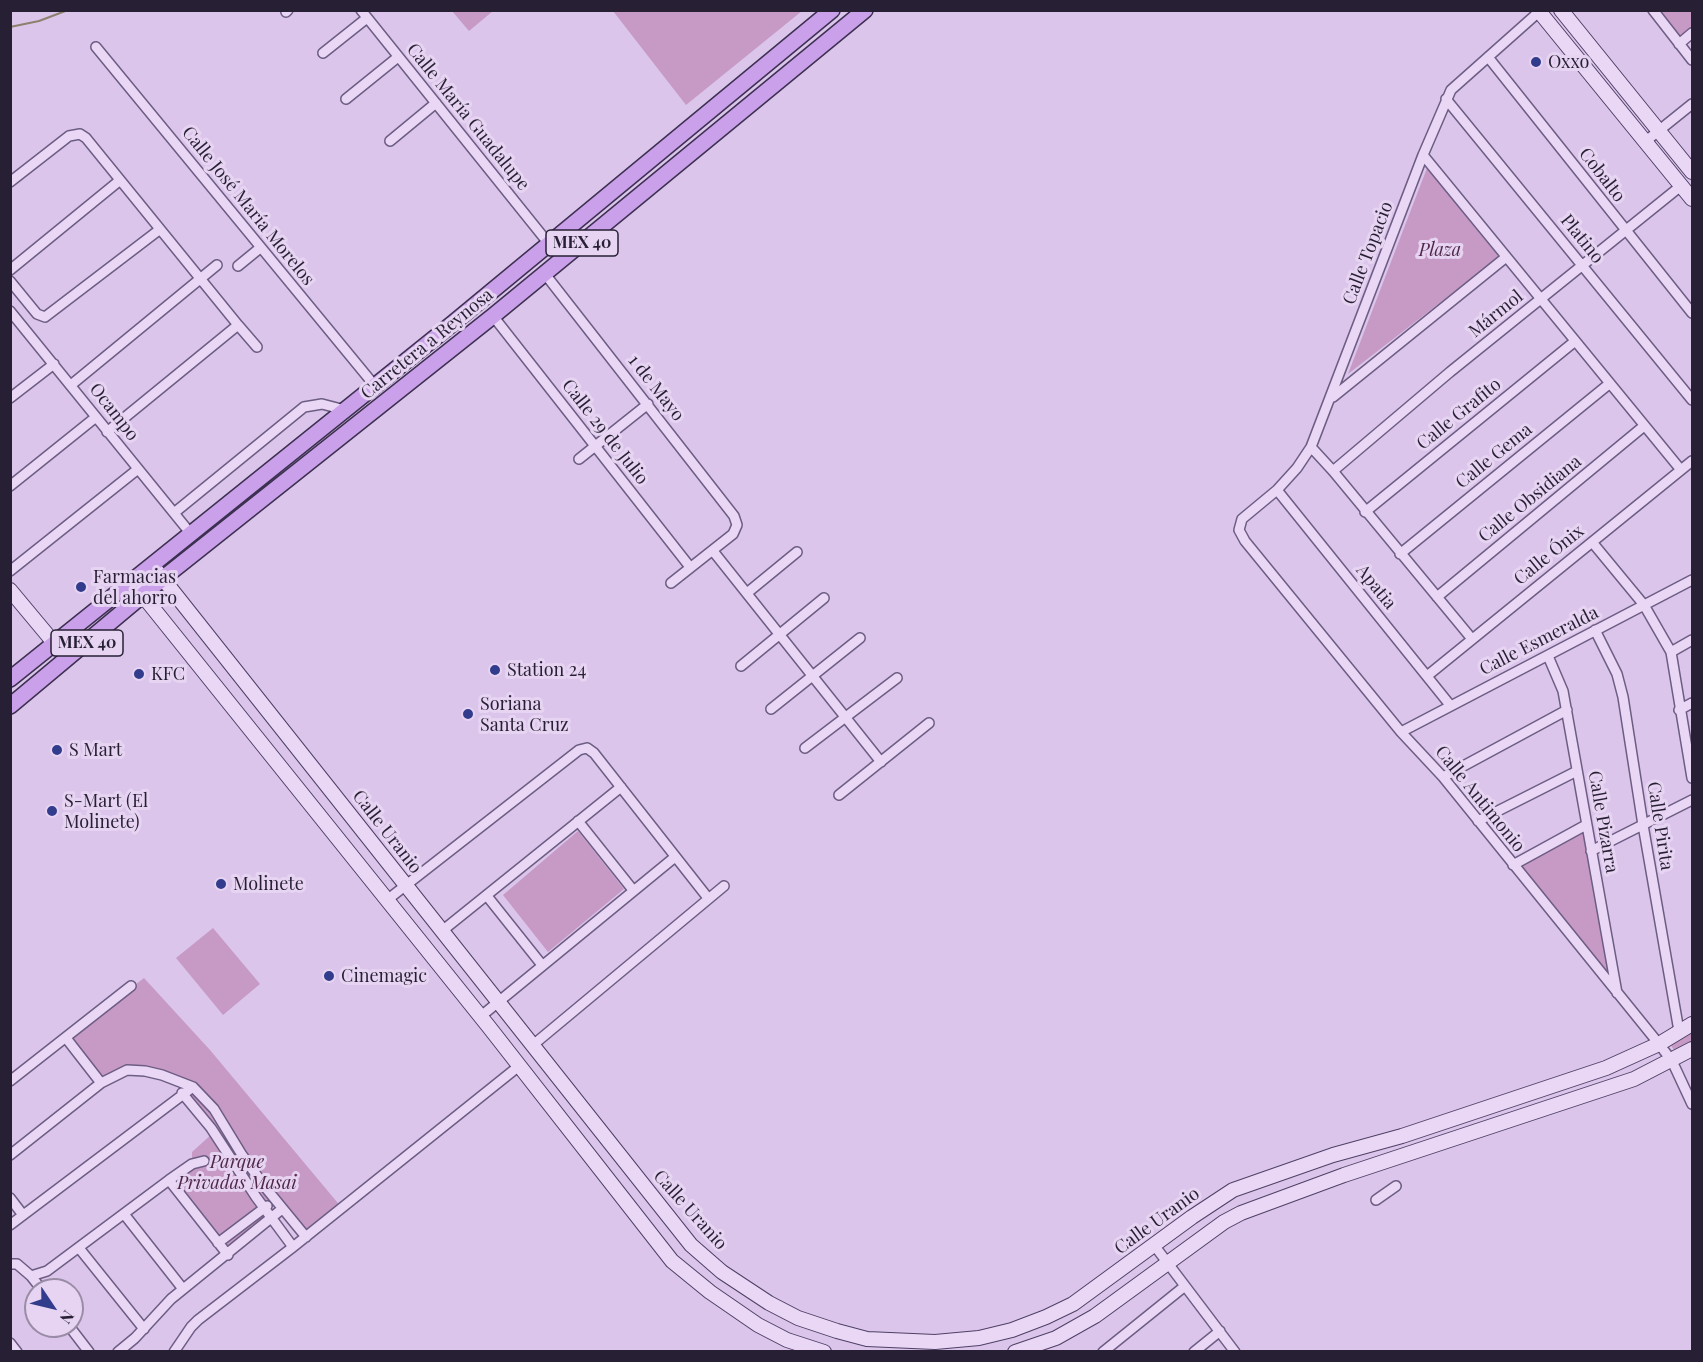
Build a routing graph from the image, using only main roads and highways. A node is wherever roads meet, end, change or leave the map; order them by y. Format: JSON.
{"nodes":[{"id":1,"x":832,"y":10,"type":"edge"},
{"id":2,"x":866,"y":10,"type":"edge"},
{"id":3,"x":583,"y":216,"type":"junction"},
{"id":4,"x":536,"y":255,"type":"junction"},
{"id":5,"x":545,"y":274,"type":"junction"},
{"id":6,"x":507,"y":305,"type":"junction"},
{"id":7,"x":452,"y":324,"type":"junction"},
{"id":8,"x":476,"y":330,"type":"junction"},
{"id":9,"x":281,"y":460,"type":"junction"},
{"id":10,"x":255,"y":506,"type":"junction"},
{"id":11,"x":109,"y":624,"type":"junction"},
{"id":12,"x":55,"y":644,"type":"junction"},
{"id":13,"x":10,"y":679,"type":"edge"},
{"id":14,"x":10,"y":705,"type":"edge"}],
"edges":[{"from":1,"to":3,"type":"main road","name":"Carretera a Reynosa","number":"MEX 40"},
{"from":2,"to":5,"type":"main road","name":"Carretera a Reynosa","number":"MEX 40"},
{"from":3,"to":4,"type":"main road","name":"Carretera a Reynosa","number":"MEX 40"},
{"from":3,"to":5,"type":"main road"},
{"from":4,"to":6,"type":"main road"},
{"from":4,"to":7,"type":"main road","name":"Carretera a Reynosa","number":"MEX 40"},
{"from":5,"to":6,"type":"main road","name":"Carretera a Reynosa","number":"MEX 40"},
{"from":6,"to":8,"type":"main road","name":"Carretera a Reynosa","number":"MEX 40"},
{"from":7,"to":8,"type":"main road"},
{"from":7,"to":9,"type":"main road","name":"Carretera a Reynosa","number":"MEX 40"},
{"from":8,"to":10,"type":"main road","name":"Carretera a Reynosa","number":"MEX 40"},
{"from":9,"to":10,"type":"main road"},
{"from":9,"to":12,"type":"main road","name":"Carretera a Reynosa","number":"MEX 40"},
{"from":10,"to":11,"type":"main road","name":"Carretera a Reynosa","number":"MEX 40"},
{"from":11,"to":12,"type":"main road"},
{"from":11,"to":14,"type":"main road","name":"Carretera a Reynosa","number":"MEX 40"},
{"from":12,"to":13,"type":"main road","name":"Carretera a Reynosa","number":"MEX 40"},
{"from":12,"to":14,"type":"main road"}]}
